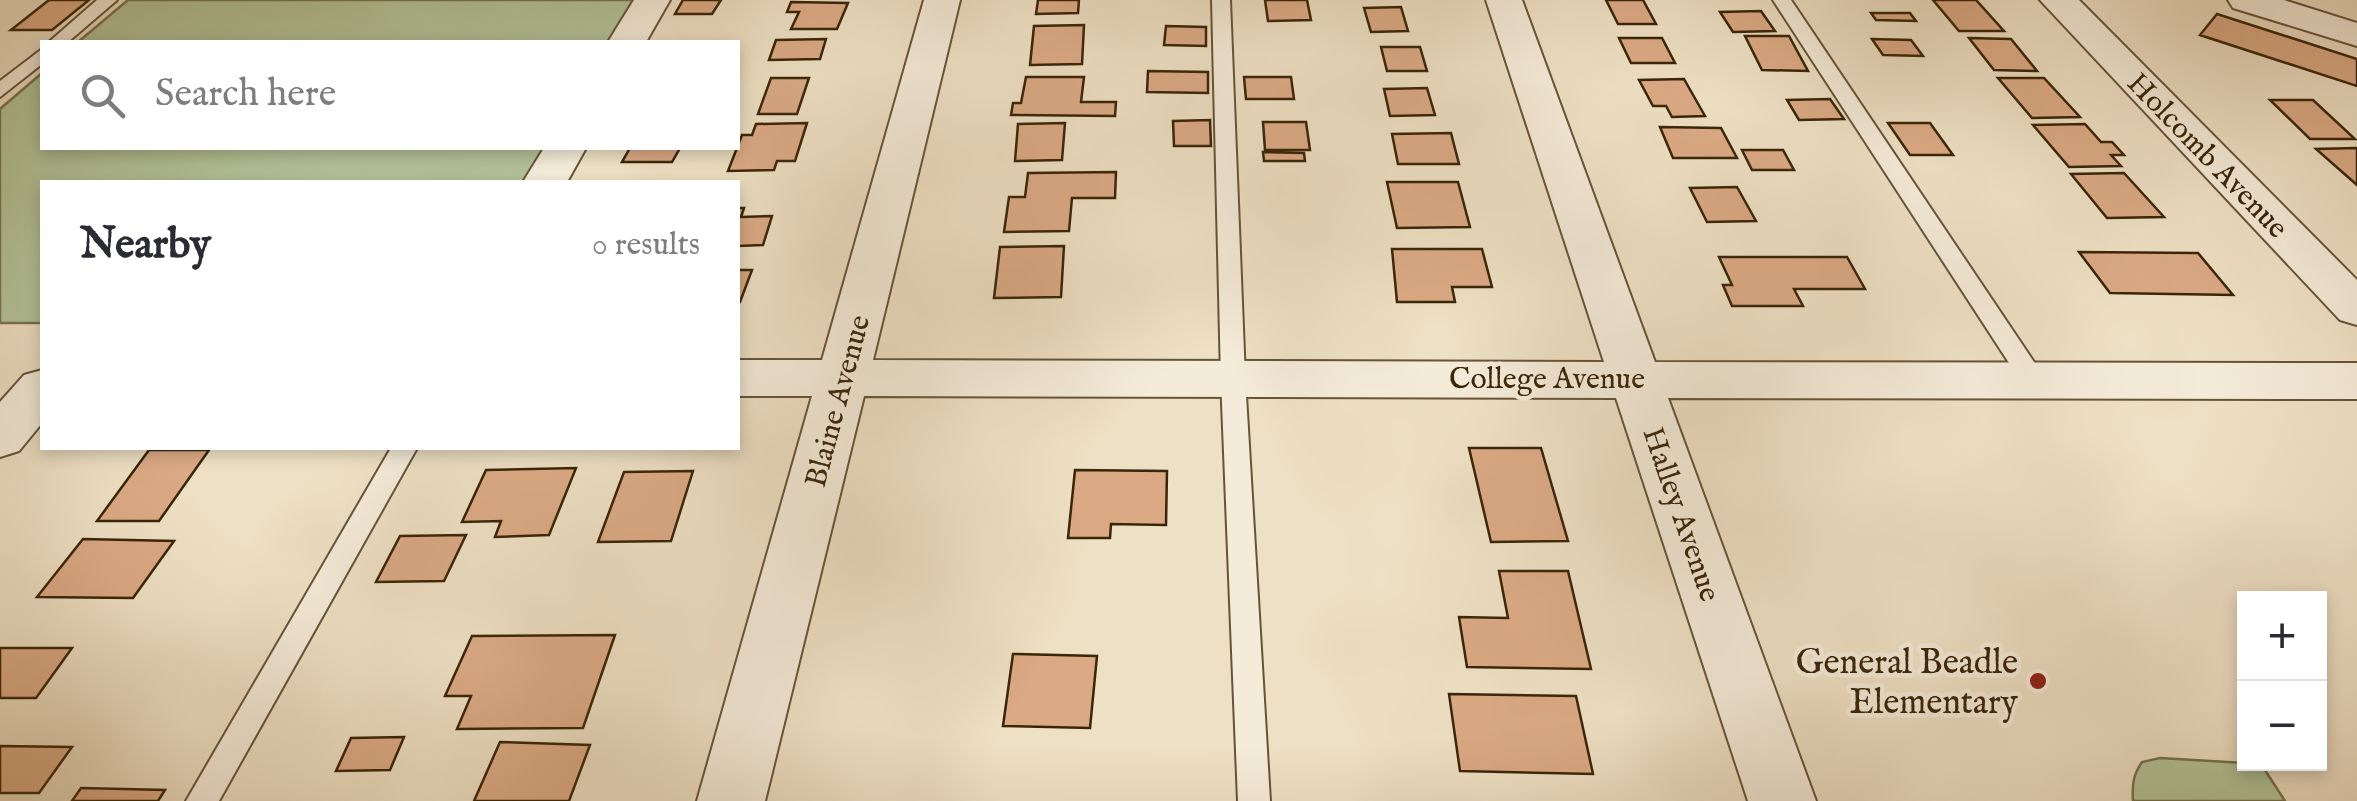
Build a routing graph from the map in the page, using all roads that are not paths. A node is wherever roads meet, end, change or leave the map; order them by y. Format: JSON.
{"nodes":[{"id":1,"x":108,"y":0,"type":"edge"},
{"id":2,"x":652,"y":0,"type":"edge"},
{"id":3,"x":942,"y":0,"type":"edge"},
{"id":4,"x":1221,"y":0,"type":"edge"},
{"id":5,"x":1504,"y":0,"type":"edge"},
{"id":6,"x":1782,"y":0,"type":"edge"},
{"id":7,"x":2058,"y":0,"type":"edge"},
{"id":8,"x":2246,"y":0,"type":"edge"},
{"id":9,"x":2357,"y":35,"type":"edge"},
{"id":10,"x":60,"y":40,"type":"edge"},
{"id":11,"x":628,"y":40,"type":"edge"},
{"id":12,"x":40,"y":58,"type":"edge"},
{"id":13,"x":0,"y":91,"type":"edge"},
{"id":14,"x":565,"y":150,"type":"edge"},
{"id":15,"x":546,"y":180,"type":"edge"},
{"id":16,"x":2357,"y":310,"type":"edge"},
{"id":17,"x":0,"y":378,"type":"edge"},
{"id":18,"x":40,"y":378,"type":"edge"},
{"id":19,"x":740,"y":378,"type":"edge"},
{"id":20,"x":1233,"y":378,"type":"junction"},
{"id":21,"x":1634,"y":378,"type":"junction"},
{"id":22,"x":843,"y":379,"type":"junction"},
{"id":23,"x":2033,"y":380,"type":"junction"},
{"id":24,"x":2357,"y":381,"type":"edge"},
{"id":25,"x":40,"y":390,"type":"edge"},
{"id":26,"x":0,"y":437,"type":"edge"},
{"id":27,"x":403,"y":450,"type":"edge"},
{"id":28,"x":202,"y":801,"type":"edge"},
{"id":29,"x":731,"y":801,"type":"edge"},
{"id":30,"x":1254,"y":801,"type":"edge"},
{"id":31,"x":1782,"y":801,"type":"edge"}],
"edges":[{"from":1,"to":10,"type":"lane"},
{"from":2,"to":11,"type":"street"},
{"from":3,"to":22,"type":"street","name":"Blaine Avenue"},
{"from":4,"to":20,"type":"lane"},
{"from":5,"to":21,"type":"street","name":"Halley Avenue"},
{"from":6,"to":23,"type":"lane"},
{"from":7,"to":16,"type":"street","name":"Holcomb Avenue"},
{"from":8,"to":9,"type":"street"},
{"from":12,"to":13,"type":"lane"},
{"from":14,"to":15,"type":"street"},
{"from":17,"to":18,"type":"street"},
{"from":19,"to":22,"type":"street","name":"College Avenue"},
{"from":20,"to":21,"type":"street","name":"College Avenue"},
{"from":20,"to":22,"type":"street","name":"College Avenue"},
{"from":20,"to":30,"type":"lane"},
{"from":21,"to":23,"type":"street","name":"College Avenue"},
{"from":21,"to":31,"type":"street","name":"Halley Avenue"},
{"from":22,"to":29,"type":"street","name":"Blaine Avenue"},
{"from":23,"to":24,"type":"street","name":"College Avenue"},
{"from":25,"to":26,"type":"street"},
{"from":27,"to":28,"type":"lane"}]}
